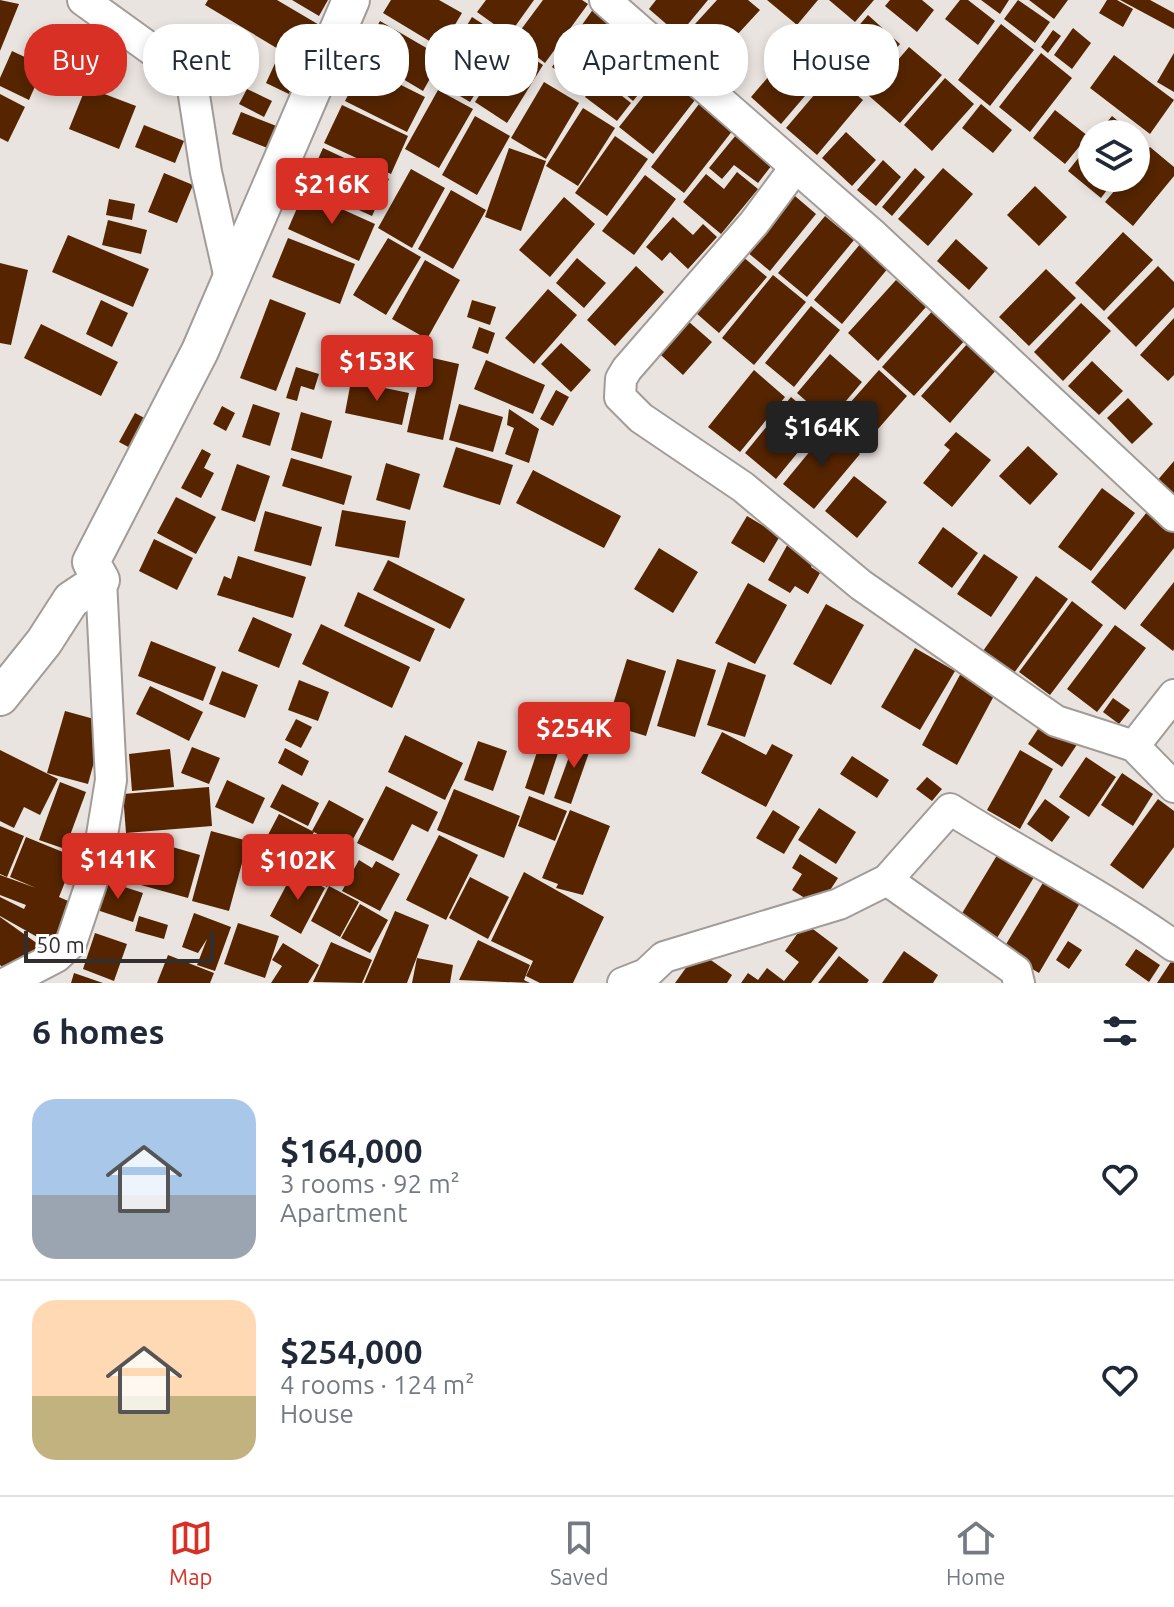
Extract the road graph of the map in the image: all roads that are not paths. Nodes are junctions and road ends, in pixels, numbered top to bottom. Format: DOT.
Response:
graph roads {
  1 [pos="83,0"];
  2 [pos="351,0"];
  3 [pos="605,0"];
  4 [pos="795,168"];
  5 [pos="231,283"];
  6 [pos="1174,516"];
  7 [pos="101,580"];
  8 [pos="1174,695"];
  9 [pos="0,697"];
  10 [pos="1134,746"];
  11 [pos="1174,787"];
  12 [pos="887,880"];
  13 [pos="1174,946"];
  14 [pos="6,983"];
  15 [pos="623,983"];
  16 [pos="1019,983"];
  1 -- 5 [label="street"];
  2 -- 5 [label="street"];
  3 -- 4 [label="street"];
  4 -- 6 [label="street"];
  4 -- 10 [label="street"];
  5 -- 7 [label="street"];
  7 -- 9 [label="street"];
  7 -- 14 [label="street"];
  8 -- 10 [label="street"];
  10 -- 11 [label="street"];
  12 -- 13 [label="street"];
  12 -- 15 [label="street"];
  12 -- 16 [label="street"];
}
